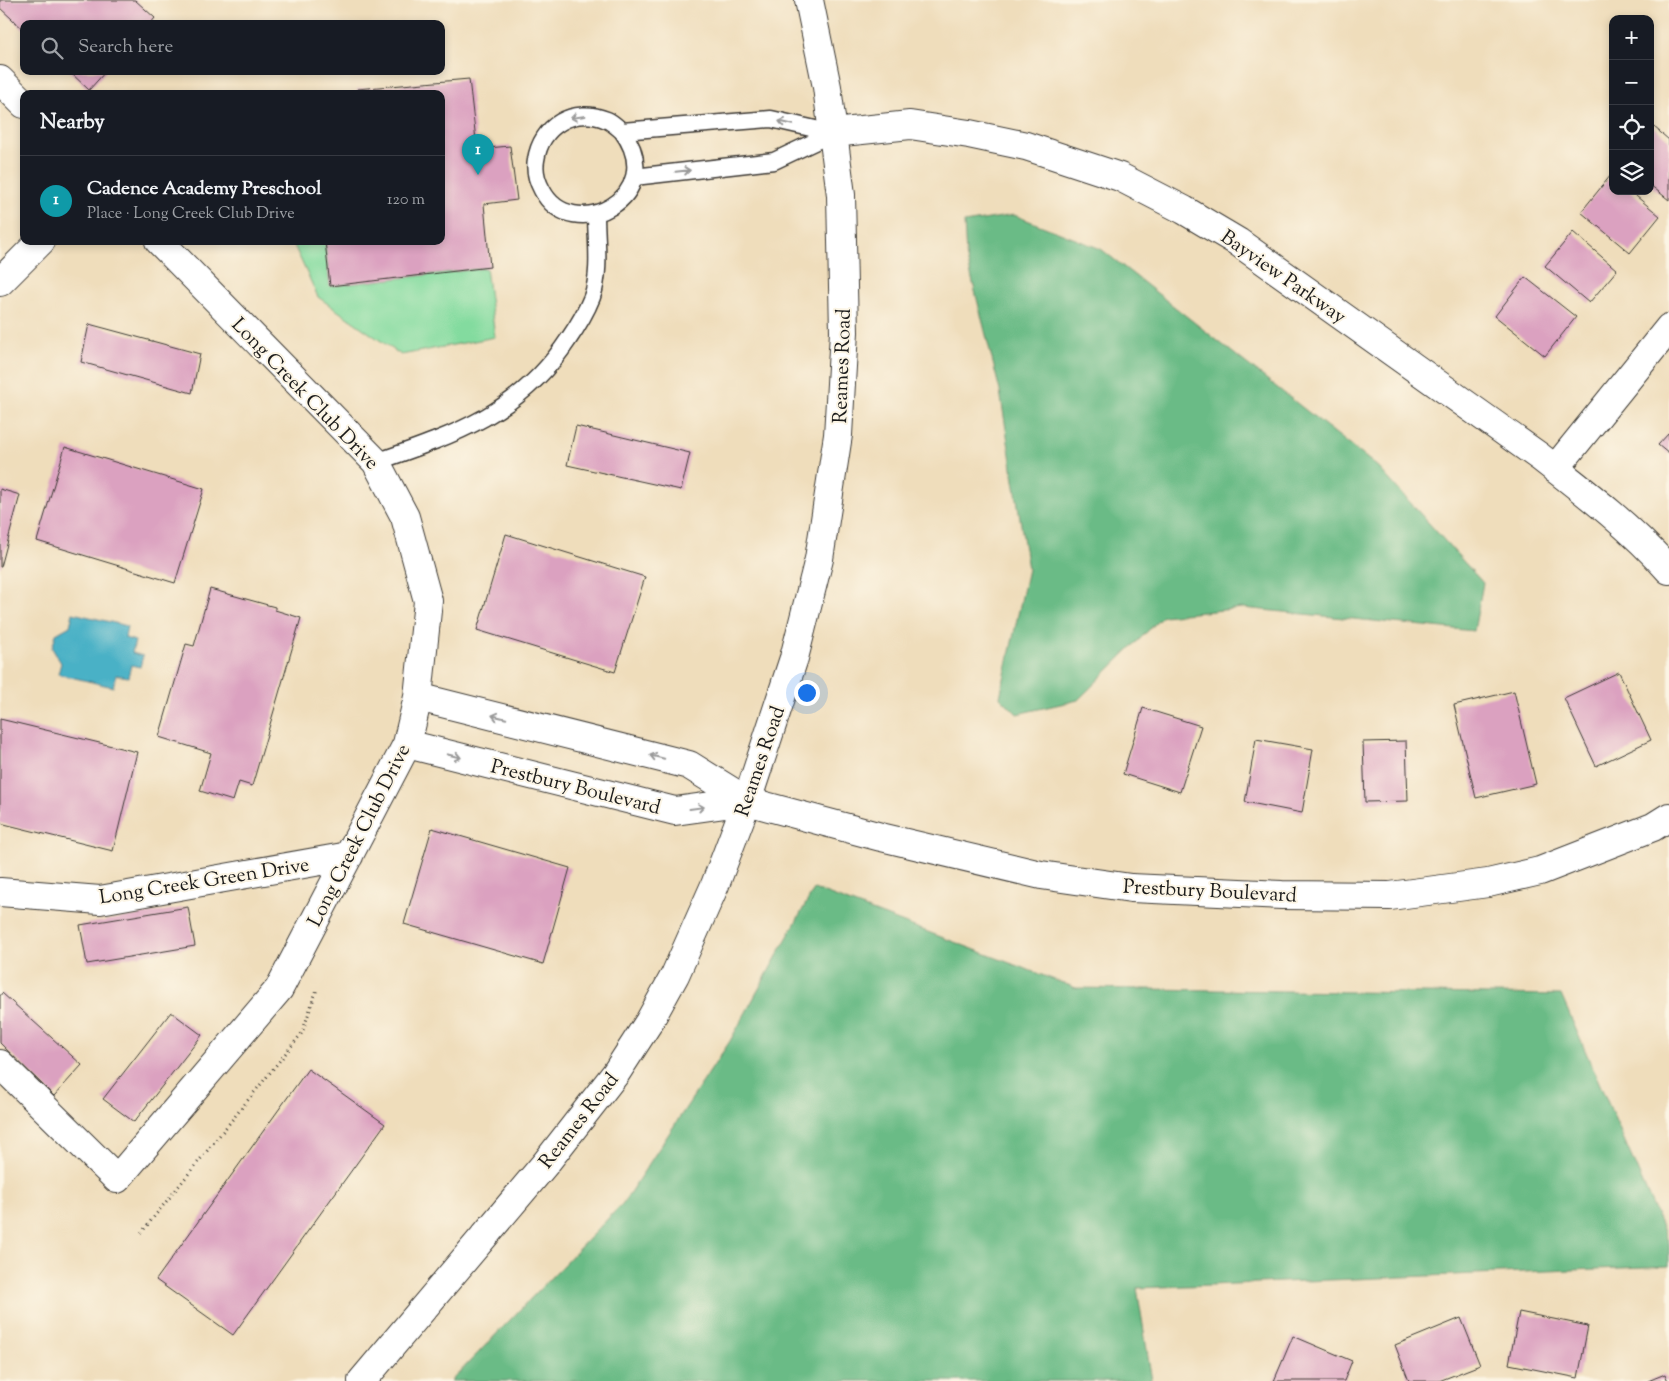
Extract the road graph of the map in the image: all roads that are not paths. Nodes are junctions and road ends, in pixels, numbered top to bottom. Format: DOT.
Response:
graph roads {
  1 [pos="809,0"];
  2 [pos="0,80"];
  3 [pos="20,100"];
  4 [pos="622,131"];
  5 [pos="833,133"];
  6 [pos="634,176"];
  7 [pos="596,214"];
  8 [pos="37,245"];
  9 [pos="163,245"];
  10 [pos="0,282"];
  11 [pos="1669,328"];
  12 [pos="376,462"];
  13 [pos="1555,469"];
  14 [pos="1669,570"];
  15 [pos="418,697"];
  16 [pos="407,744"];
  17 [pos="747,801"];
  18 [pos="1669,816"];
  19 [pos="349,856"];
  20 [pos="0,892"];
  21 [pos="0,1064"];
  22 [pos="362,1381"];
  1 -- 5 [label="street, Reames Road"];
  2 -- 3 [label="street"];
  5 -- 4 [label="lane, one-way"];
  4 -- 6 [label="lane"];
  4 -- 7 [label="lane, one-way"];
  6 -- 5 [label="lane, one-way"];
  5 -- 13 [label="street, Bayview Parkway"];
  5 -- 17 [label="street, Reames Road"];
  6 -- 7 [label="lane"];
  7 -- 12 [label="lane"];
  8 -- 10 [label="street"];
  9 -- 12 [label="street, Long Creek Club Drive"];
  11 -- 13 [label="street"];
  12 -- 15 [label="street, Long Creek Club Drive"];
  13 -- 14 [label="street, Bayview Parkway"];
  15 -- 16 [label="street, Long Creek Club Drive"];
  17 -- 15 [label="street, Prestbury Boulevard, one-way"];
  16 -- 17 [label="street, Prestbury Boulevard, one-way"];
  16 -- 19 [label="street, Long Creek Club Drive"];
  17 -- 18 [label="street, Prestbury Boulevard"];
  17 -- 22 [label="street, Reames Road"];
  19 -- 20 [label="street, Long Creek Green Drive"];
  19 -- 21 [label="street, Long Creek Club Drive"];
}
